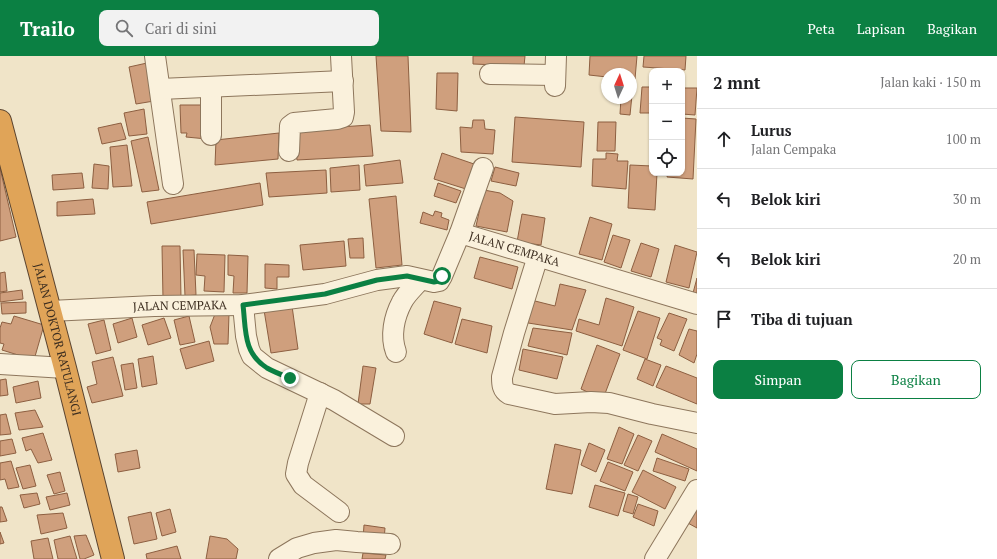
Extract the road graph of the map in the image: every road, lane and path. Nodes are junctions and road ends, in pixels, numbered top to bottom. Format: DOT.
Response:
graph roads {
  1 [pos="155,56"];
  2 [pos="341,56"];
  3 [pos="555,72"];
  4 [pos="490,74"];
  5 [pos="343,81"];
  6 [pos="211,87"];
  7 [pos="160,90"];
  8 [pos="0,120"];
  9 [pos="211,135"];
  10 [pos="4,151"];
  11 [pos="289,151"];
  12 [pos="483,168"];
  13 [pos="173,184"];
  14 [pos="460,232"];
  15 [pos="538,256"];
  16 [pos="420,280"];
  17 [pos="697,304"];
  18 [pos="243,305"];
  19 [pos="50,311"];
  20 [pos="396,352"];
  21 [pos="0,364"];
  22 [pos="65,368"];
  23 [pos="320,393"];
  24 [pos="697,423"];
  25 [pos="394,436"];
  26 [pos="697,490"];
  27 [pos="339,512"];
  28 [pos="390,544"];
  29 [pos="112,559"];
  30 [pos="279,559"];
  31 [pos="655,559"];
  1 -- 7 [label="street"];
  2 -- 5 [label="street"];
  3 -- 4 [label="street"];
  5 -- 6 [label="street"];
  5 -- 11 [label="street"];
  6 -- 7 [label="street"];
  6 -- 9 [label="street"];
  7 -- 13 [label="street"];
  8 -- 10 [label="highway, JALAN DOKTOR RATULANGI"];
  10 -- 19 [label="highway, JALAN DOKTOR RATULANGI"];
  12 -- 14 [label="street"];
  14 -- 15 [label="street, JALAN CEMPAKA"];
  14 -- 16 [label="street, JALAN CEMPAKA"];
  15 -- 17 [label="street, JALAN CEMPAKA"];
  15 -- 24 [label="street"];
  16 -- 18 [label="street, JALAN CEMPAKA"];
  16 -- 20 [label="street"];
  18 -- 19 [label="street, JALAN CEMPAKA"];
  18 -- 23 [label="street"];
  19 -- 22 [label="highway, JALAN DOKTOR RATULANGI"];
  21 -- 22 [label="street"];
  22 -- 29 [label="highway, JALAN DOKTOR RATULANGI"];
  23 -- 25 [label="street"];
  23 -- 27 [label="street"];
  26 -- 31 [label="street"];
  28 -- 30 [label="street"];
}
